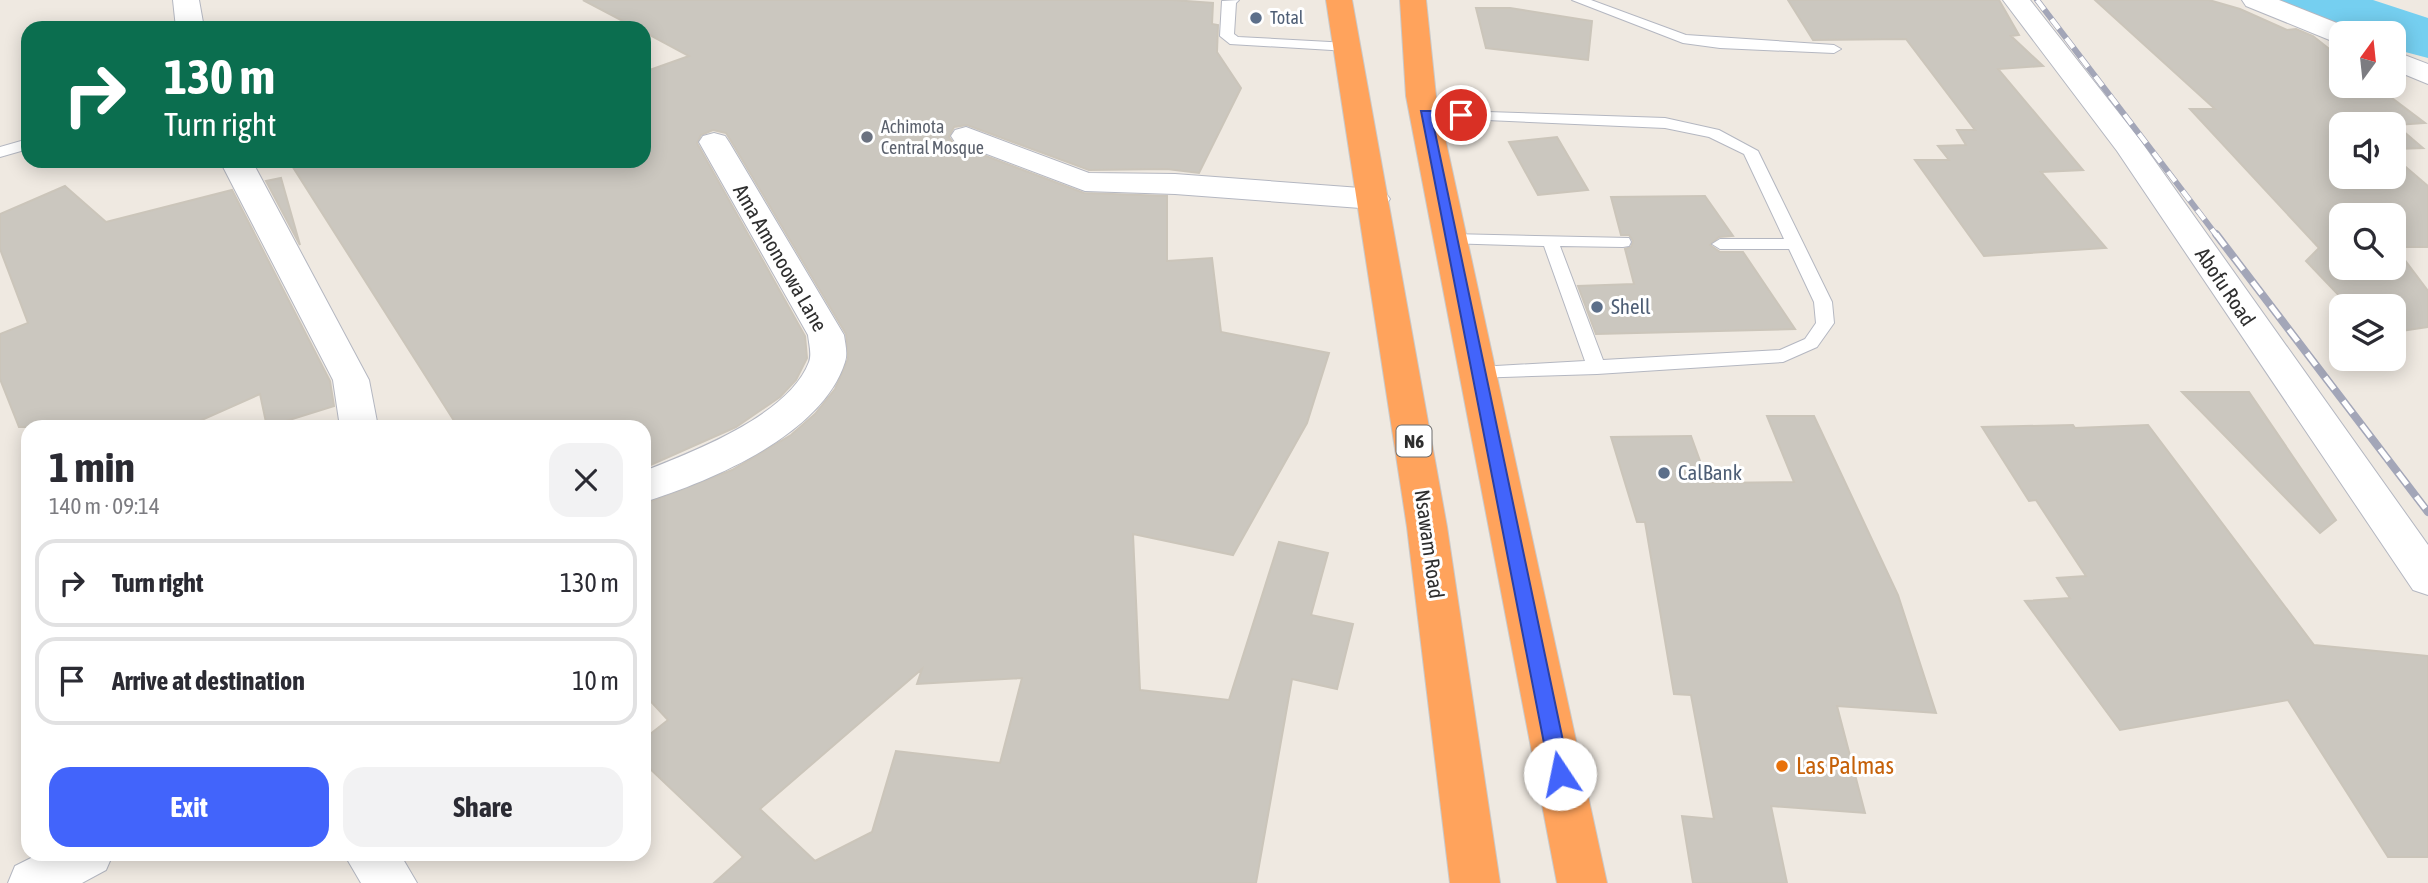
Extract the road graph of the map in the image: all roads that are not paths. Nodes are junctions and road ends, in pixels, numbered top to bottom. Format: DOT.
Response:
graph roads {
  1 [pos="186,0"];
  2 [pos="1232,0"];
  3 [pos="1339,0"];
  4 [pos="1413,0"];
  5 [pos="1574,0"];
  6 [pos="1579,0"];
  7 [pos="2016,0"];
  8 [pos="2255,0"];
  9 [pos="189,21"];
  10 [pos="2329,31"];
  11 [pos="1348,47"];
  12 [pos="1834,49"];
  13 [pos="2406,65"];
  14 [pos="2428,75"];
  15 [pos="1425,114"];
  16 [pos="966,136"];
  17 [pos="714,142"];
  18 [pos="21,146"];
  19 [pos="0,152"];
  20 [pos="240,168"];
  21 [pos="1374,199"];
  22 [pos="1451,239"];
  23 [pos="1550,241"];
  24 [pos="1623,242"];
  25 [pos="1720,243"];
  26 [pos="1795,244"];
  27 [pos="1597,368"];
  28 [pos="1479,373"];
  29 [pos="358,420"];
  30 [pos="651,484"];
  31 [pos="2428,578"];
  32 [pos="75,861"];
  33 [pos="375,861"];
  34 [pos="33,883"];
  35 [pos="392,883"];
  36 [pos="1475,883"];
  37 [pos="1582,883"];
  1 -- 9 [label="street"];
  2 -- 11 [label="lane"];
  3 -- 11 [label="highway, Nsawam Road / N6"];
  4 -- 15 [label="highway"];
  5 -- 6 [label="lane"];
  6 -- 12 [label="lane"];
  7 -- 31 [label="street, Abofu Road"];
  8 -- 10 [label="street"];
  11 -- 21 [label="highway, Nsawam Road / N6"];
  13 -- 14 [label="street"];
  15 -- 22 [label="highway"];
  15 -- 26 [label="lane"];
  16 -- 21 [label="street"];
  17 -- 30 [label="street, Ama Amonoowa Lane"];
  18 -- 19 [label="lane"];
  20 -- 29 [label="street"];
  21 -- 36 [label="highway, Nsawam Road / N6"];
  22 -- 23 [label="lane"];
  22 -- 28 [label="highway"];
  23 -- 24 [label="lane"];
  23 -- 27 [label="lane"];
  25 -- 26 [label="lane"];
  26 -- 27 [label="lane"];
  27 -- 28 [label="lane"];
  28 -- 37 [label="highway"];
  32 -- 34 [label="street"];
  33 -- 35 [label="street"];
}
